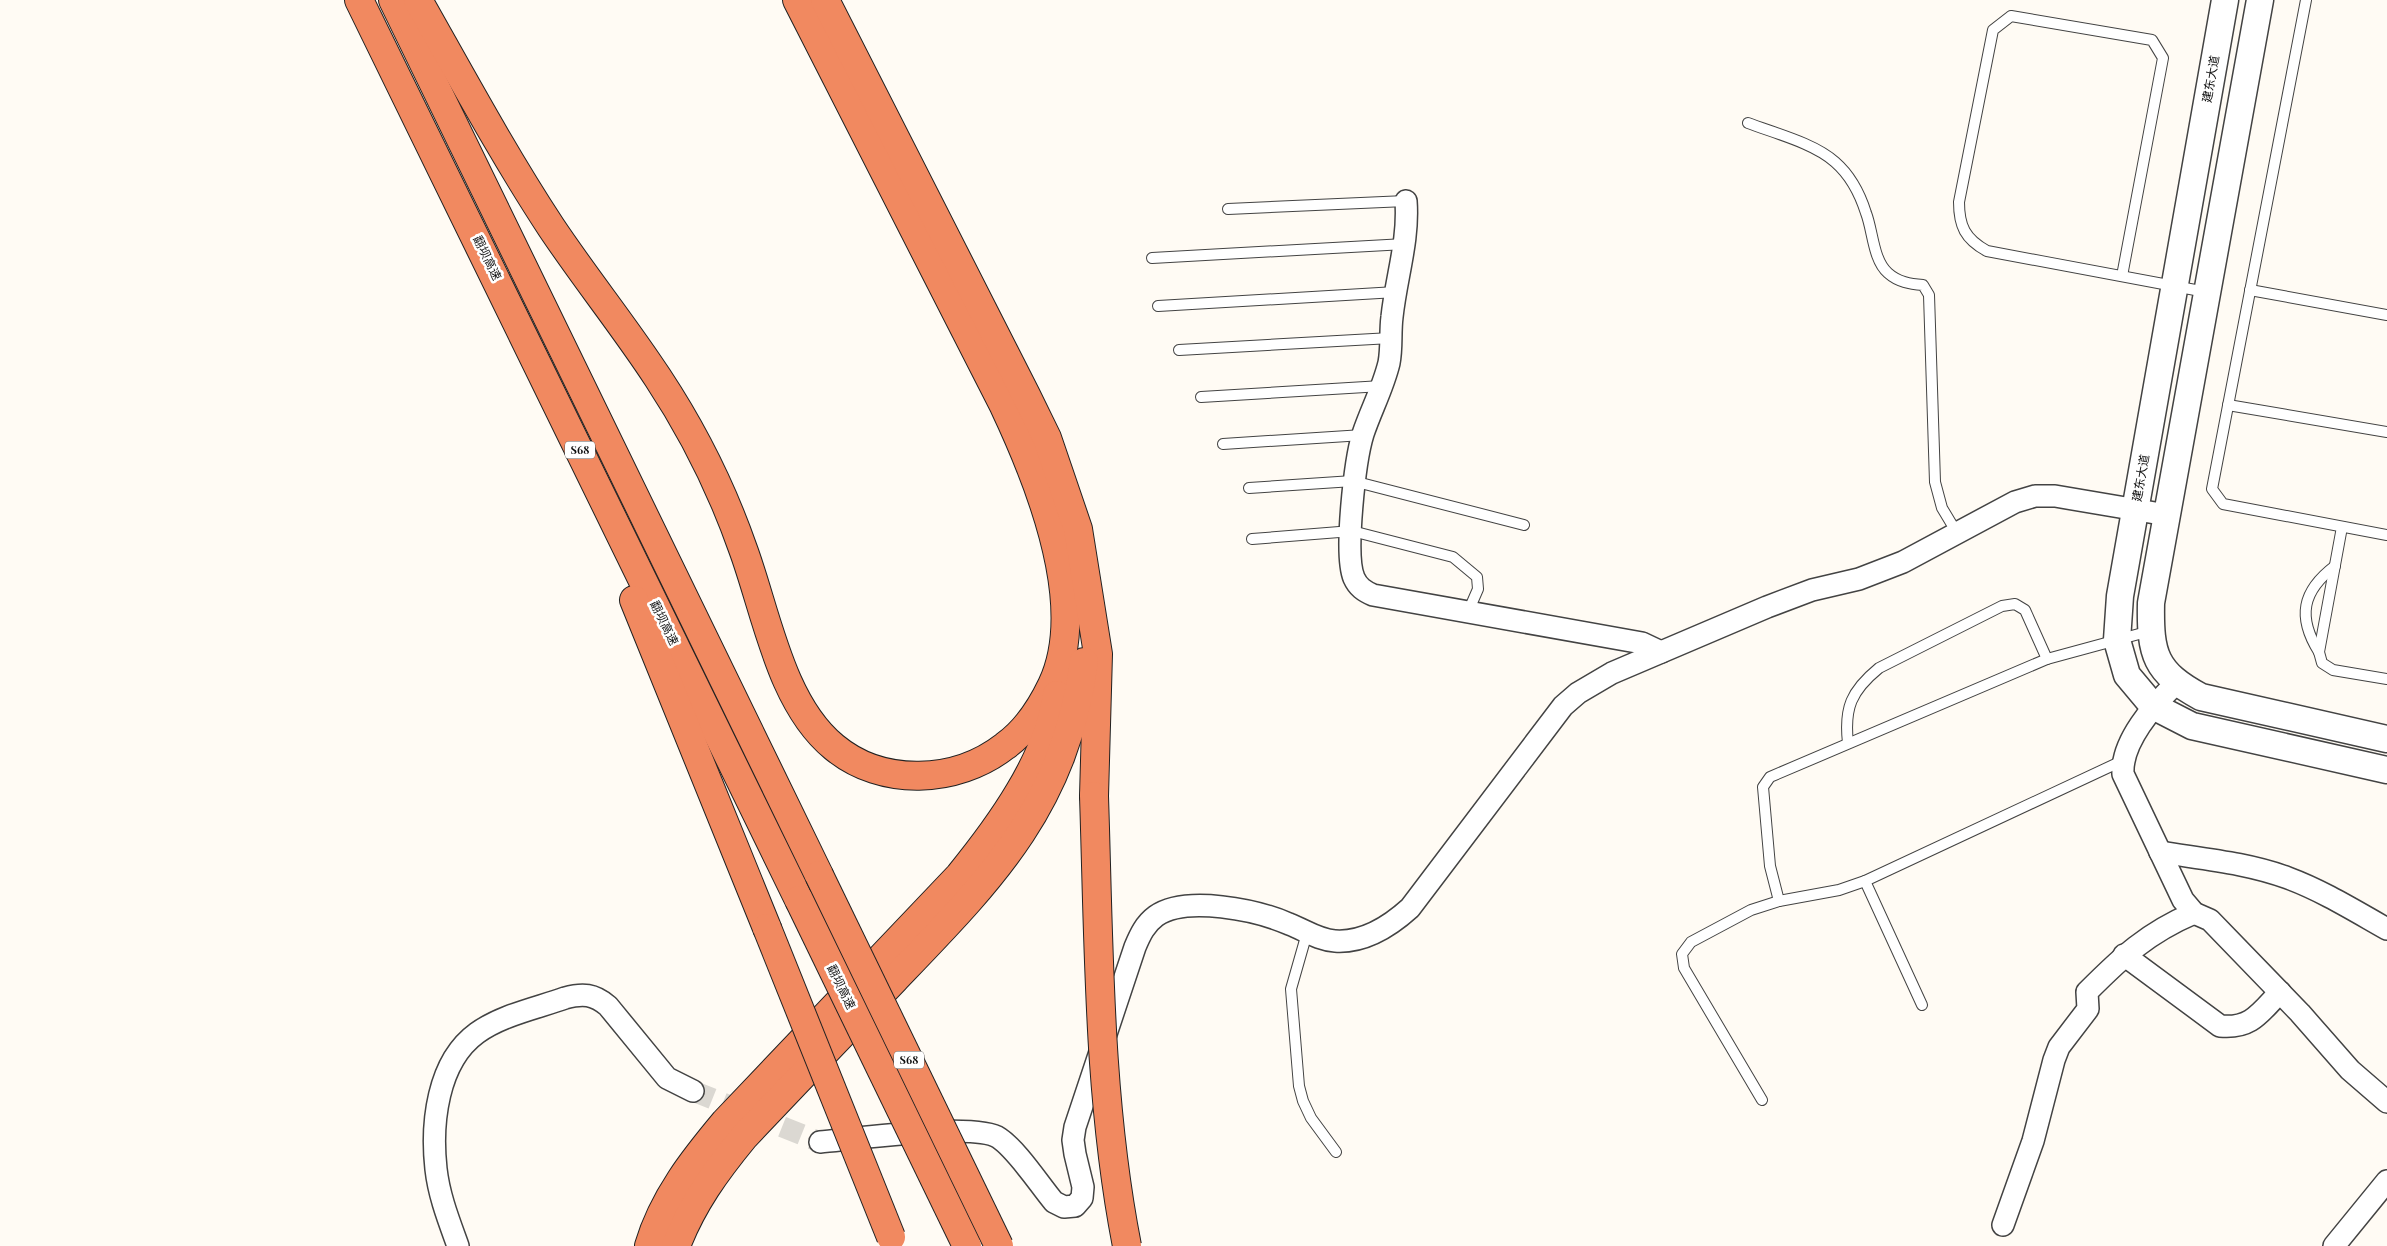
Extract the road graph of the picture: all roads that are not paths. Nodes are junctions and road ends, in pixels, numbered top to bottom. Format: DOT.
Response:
graph roads {
  1 [pos="359,0"];
  2 [pos="393,0"];
  3 [pos="418,0"];
  4 [pos="797,0"];
  5 [pos="825,0"];
  6 [pos="2225,0"];
  7 [pos="2260,0"];
  8 [pos="2306,0"];
  9 [pos="1748,123"];
  10 [pos="1406,201"];
  11 [pos="1228,209"];
  12 [pos="1405,244"];
  13 [pos="1152,258"];
  14 [pos="2122,276"];
  15 [pos="2174,286"];
  16 [pos="2250,290"];
  17 [pos="1396,292"];
  18 [pos="2208,292"];
  19 [pos="1158,306"];
  20 [pos="2387,316"];
  21 [pos="1390,338"];
  22 [pos="1179,350"];
  23 [pos="546,380"];
  24 [pos="1382,386"];
  25 [pos="1201,397"];
  26 [pos="2228,404"];
  27 [pos="2387,432"];
  28 [pos="1363,435"];
  29 [pos="1224,444"];
  30 [pos="1353,481"];
  31 [pos="1249,488"];
  32 [pos="2135,510"];
  33 [pos="2167,515"];
  34 [pos="1524,525"];
  35 [pos="2342,526"];
  36 [pos="1352,530"];
  37 [pos="1957,533"];
  38 [pos="2387,535"];
  39 [pos="1252,539"];
  40 [pos="2335,566"];
  41 [pos="1086,575"];
  42 [pos="1468,612"];
  43 [pos="2150,631"];
  44 [pos="2117,640"];
  45 [pos="1661,652"];
  46 [pos="2319,652"];
  47 [pos="1063,654"];
  48 [pos="2047,659"];
  49 [pos="2387,679"];
  50 [pos="2176,683"];
  51 [pos="2153,706"];
  52 [pos="2387,739"];
  53 [pos="1848,743"];
  54 [pos="2122,761"];
  55 [pos="2387,770"];
  56 [pos="2160,852"];
  57 [pos="1865,881"];
  58 [pos="1779,901"];
  59 [pos="2194,913"];
  60 [pos="2387,929"];
  61 [pos="1307,933"];
  62 [pos="2124,955"];
  63 [pos="2280,992"];
  64 [pos="1922,1004"];
  65 [pos="693,1092"];
  66 [pos="1762,1100"];
  67 [pos="2387,1102"];
  68 [pos="820,1142"];
  69 [pos="1336,1152"];
  70 [pos="969,1159"];
  71 [pos="2387,1181"];
  72 [pos="2003,1225"];
  73 [pos="893,1242"];
  74 [pos="1004,1243"];
  75 [pos="458,1246"];
  76 [pos="650,1246"];
  77 [pos="676,1246"];
  78 [pos="968,1246"];
  79 [pos="1127,1246"];
  80 [pos="2334,1246"];
  1 -- 23 [label="highway, 翻坝高速 / S68"];
  2 -- 74 [label="highway, S68, bridge"];
  3 -- 47 [label="highway"];
  4 -- 47 [label="highway"];
  5 -- 41 [label="highway"];
  6 -- 15 [label="street, 建东大道"];
  7 -- 18 [label="street"];
  8 -- 16 [label="lane"];
  9 -- 37 [label="lane"];
  10 -- 11 [label="lane"];
  10 -- 12 [label="street"];
  12 -- 13 [label="lane"];
  12 -- 17 [label="street"];
  14 -- 14 [label="lane"];
  14 -- 15 [label="lane"];
  15 -- 18 [label="lane"];
  15 -- 32 [label="street, 建东大道"];
  16 -- 20 [label="lane"];
  16 -- 26 [label="lane"];
  17 -- 19 [label="lane"];
  17 -- 21 [label="street"];
  18 -- 33 [label="street"];
  21 -- 22 [label="lane"];
  21 -- 24 [label="street"];
  23 -- 73 [label="highway, bridge"];
  23 -- 78 [label="highway, 翻坝高速 / S68, bridge"];
  24 -- 25 [label="lane"];
  24 -- 28 [label="street"];
  26 -- 27 [label="lane"];
  26 -- 35 [label="lane"];
  28 -- 29 [label="lane"];
  28 -- 30 [label="street"];
  30 -- 31 [label="lane"];
  30 -- 34 [label="lane"];
  30 -- 36 [label="street"];
  32 -- 33 [label="street"];
  32 -- 37 [label="street"];
  32 -- 44 [label="street, 建东大道"];
  33 -- 43 [label="street"];
  35 -- 38 [label="lane"];
  35 -- 40 [label="lane"];
  36 -- 39 [label="lane"];
  36 -- 42 [label="street"];
  36 -- 42 [label="lane"];
  37 -- 45 [label="street"];
  40 -- 46 [label="lane"];
  40 -- 46 [label="lane"];
  41 -- 77 [label="highway"];
  41 -- 79 [label="highway, bridge"];
  42 -- 45 [label="street"];
  43 -- 44 [label="lane"];
  43 -- 50 [label="street"];
  44 -- 48 [label="lane"];
  44 -- 51 [label="street, 建东大道"];
  45 -- 61 [label="street"];
  46 -- 49 [label="lane"];
  47 -- 76 [label="highway"];
  48 -- 53 [label="lane"];
  48 -- 53 [label="lane"];
  50 -- 51 [label="street"];
  50 -- 52 [label="street"];
  51 -- 54 [label="street"];
  51 -- 55 [label="street, 建东大道"];
  53 -- 58 [label="lane"];
  54 -- 56 [label="street"];
  54 -- 57 [label="lane"];
  56 -- 59 [label="street"];
  56 -- 60 [label="street"];
  57 -- 58 [label="lane"];
  57 -- 64 [label="lane"];
  58 -- 66 [label="lane"];
  59 -- 62 [label="street"];
  59 -- 63 [label="street"];
  61 -- 68 [label="street"];
  61 -- 69 [label="lane"];
  62 -- 63 [label="street"];
  62 -- 72 [label="street"];
  63 -- 67 [label="street"];
  65 -- 75 [label="street"];
  70 -- 74 [label="lane"];
  71 -- 80 [label="street"];
}
